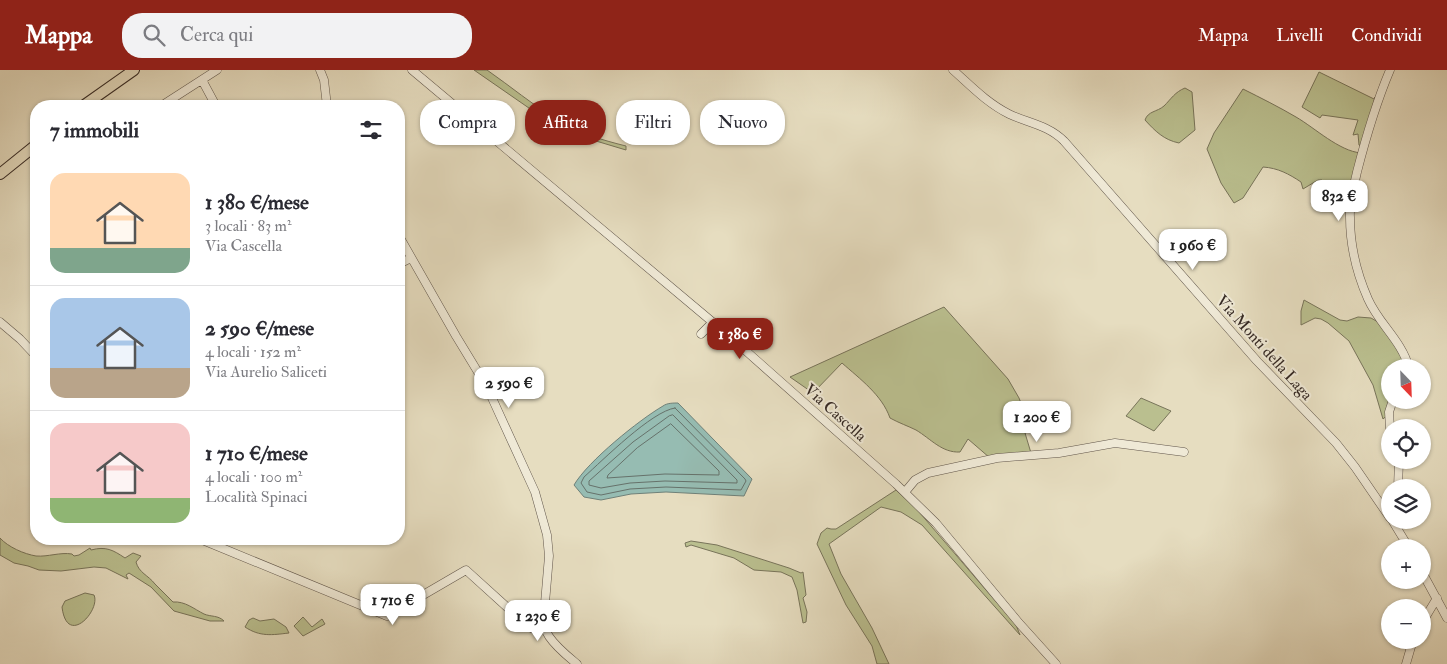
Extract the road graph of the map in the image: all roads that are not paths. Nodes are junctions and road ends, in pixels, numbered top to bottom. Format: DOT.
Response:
graph roads {
  1 [pos="134,70"];
  2 [pos="217,70"];
  3 [pos="320,70"];
  4 [pos="412,70"];
  5 [pos="953,70"];
  6 [pos="1390,70"];
  7 [pos="202,80"];
  8 [pos="92,100"];
  9 [pos="170,100"];
  10 [pos="213,100"];
  11 [pos="326,100"];
  12 [pos="30,149"];
  13 [pos="0,174"];
  14 [pos="405,247"];
  15 [pos="411,258"];
  16 [pos="405,261"];
  17 [pos="0,322"];
  18 [pos="713,322"];
  19 [pos="701,334"];
  20 [pos="30,350"];
  21 [pos="1405,359"];
  22 [pos="1184,452"];
  23 [pos="905,492"];
  24 [pos="1381,504"];
  25 [pos="215,545"];
  26 [pos="1431,588"];
  27 [pos="1437,598"];
  28 [pos="545,603"];
  29 [pos="1431,608"];
  30 [pos="1447,618"];
  31 [pos="1410,649"];
  32 [pos="577,664"];
  33 [pos="1056,664"];
  34 [pos="1406,664"];
  1 -- 8 [label="main road"];
  2 -- 7 [label="street"];
  3 -- 11 [label="street"];
  4 -- 18 [label="street, Via Cascella"];
  5 -- 24 [label="street, Via Monti della Laga"];
  6 -- 21 [label="street"];
  7 -- 9 [label="street"];
  7 -- 10 [label="street"];
  12 -- 13 [label="main road"];
  14 -- 15 [label="street"];
  15 -- 16 [label="street"];
  15 -- 28 [label="street"];
  17 -- 20 [label="street"];
  18 -- 19 [label="street"];
  18 -- 23 [label="street, Via Cascella"];
  22 -- 23 [label="street"];
  23 -- 33 [label="street, Via Cascella"];
  25 -- 28 [label="street"];
  26 -- 27 [label="street"];
  27 -- 29 [label="street"];
  27 -- 30 [label="street"];
  28 -- 32 [label="street"];
  31 -- 34 [label="street"];
}
